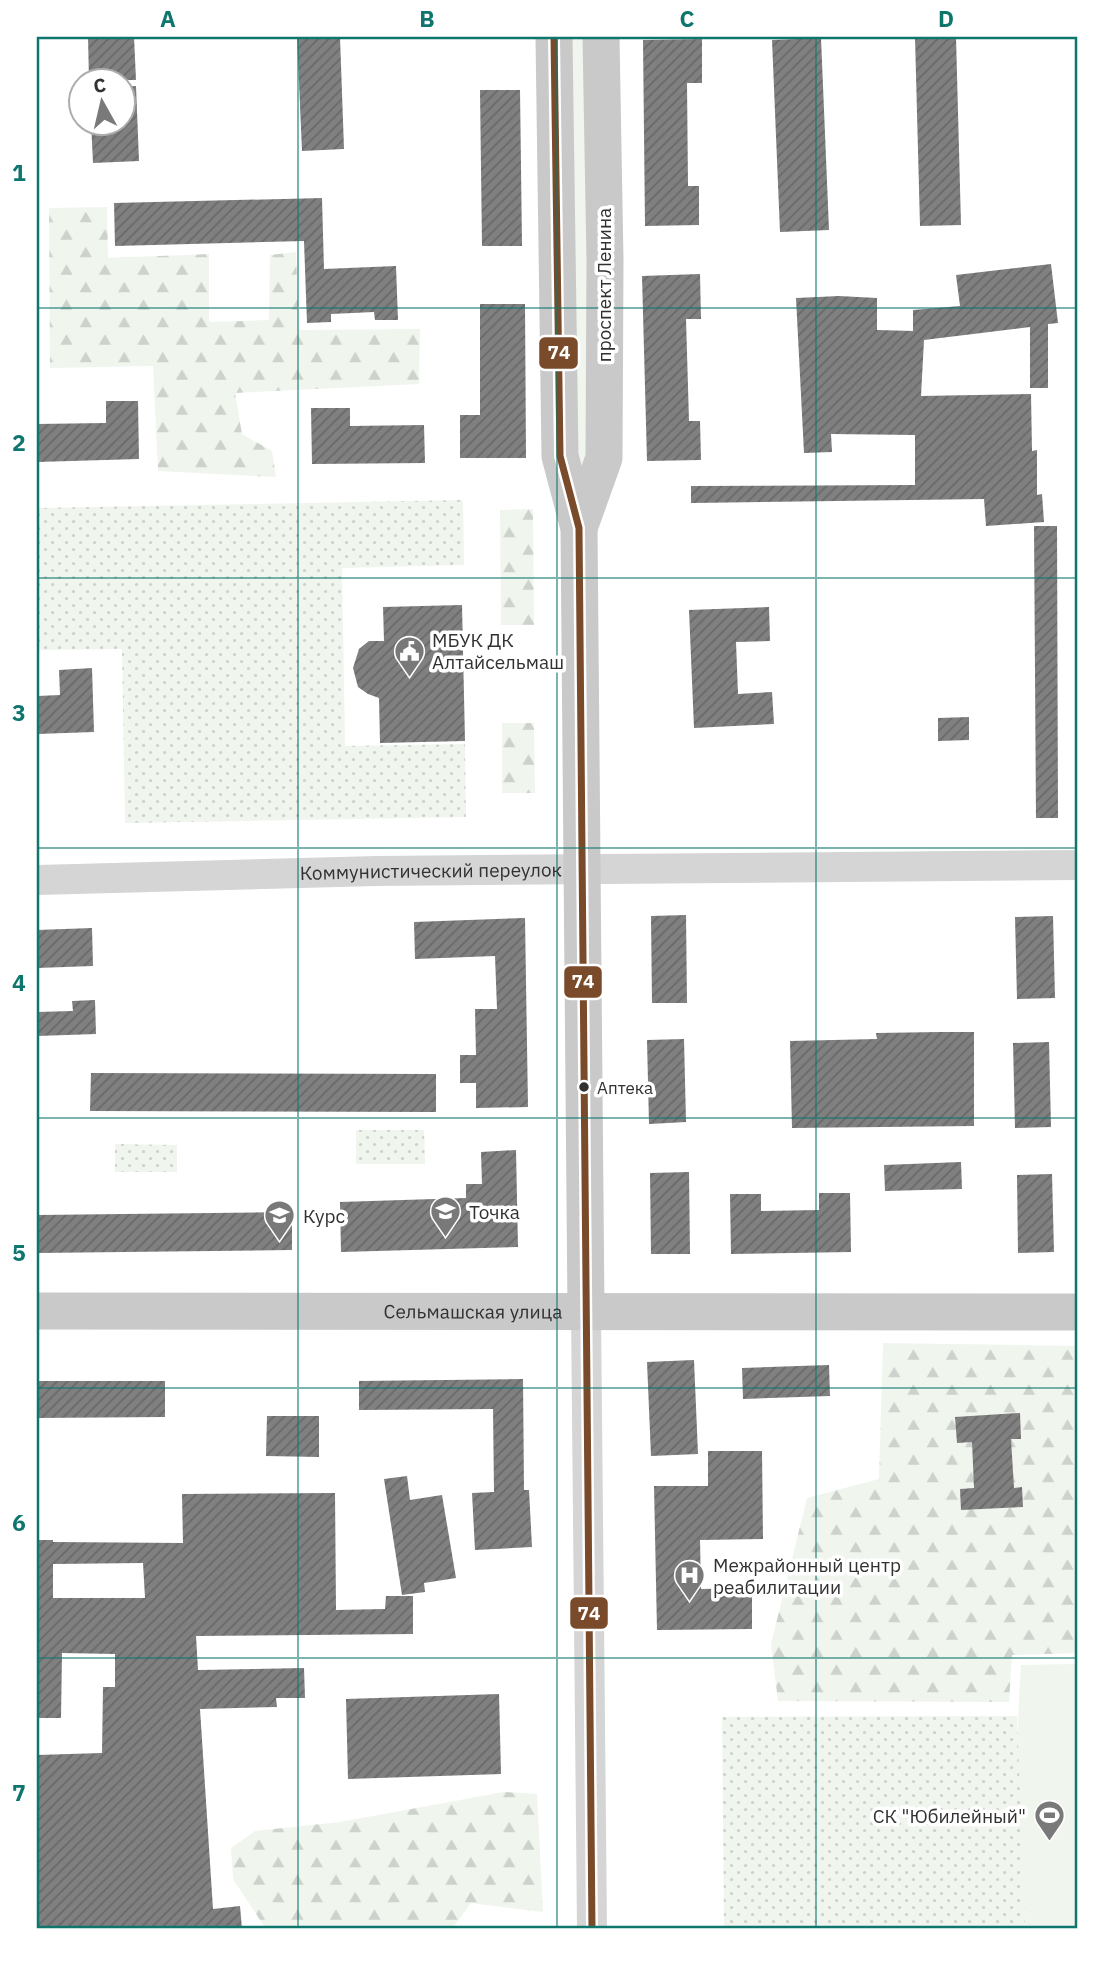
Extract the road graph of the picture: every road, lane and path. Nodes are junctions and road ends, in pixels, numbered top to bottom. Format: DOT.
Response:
graph roads {
  1 [pos="554,37"];
  2 [pos="601,37"];
  3 [pos="562,466"];
  4 [pos="600,468"];
  5 [pos="579,528"];
  6 [pos="1077,865"];
  7 [pos="581,870"];
  8 [pos="37,880"];
  9 [pos="37,1311"];
  10 [pos="586,1311"];
  11 [pos="1077,1312"];
  12 [pos="592,1929"];
  1 -- 3 [label="main road, проспект Ленина"];
  2 -- 4 [label="main road, проспект Ленина"];
  3 -- 4 [label="main road"];
  3 -- 5 [label="main road, проспект Ленина"];
  4 -- 5 [label="main road, проспект Ленина"];
  5 -- 7 [label="main road, проспект Ленина"];
  6 -- 7 [label="street, Коммунистический переулок"];
  7 -- 8 [label="street, Коммунистический переулок"];
  7 -- 10 [label="main road, проспект Ленина"];
  9 -- 10 [label="main road, Сельмашская улица"];
  10 -- 11 [label="main road, Сельмашская улица"];
  10 -- 12 [label="street, проспект Ленина"];
}
